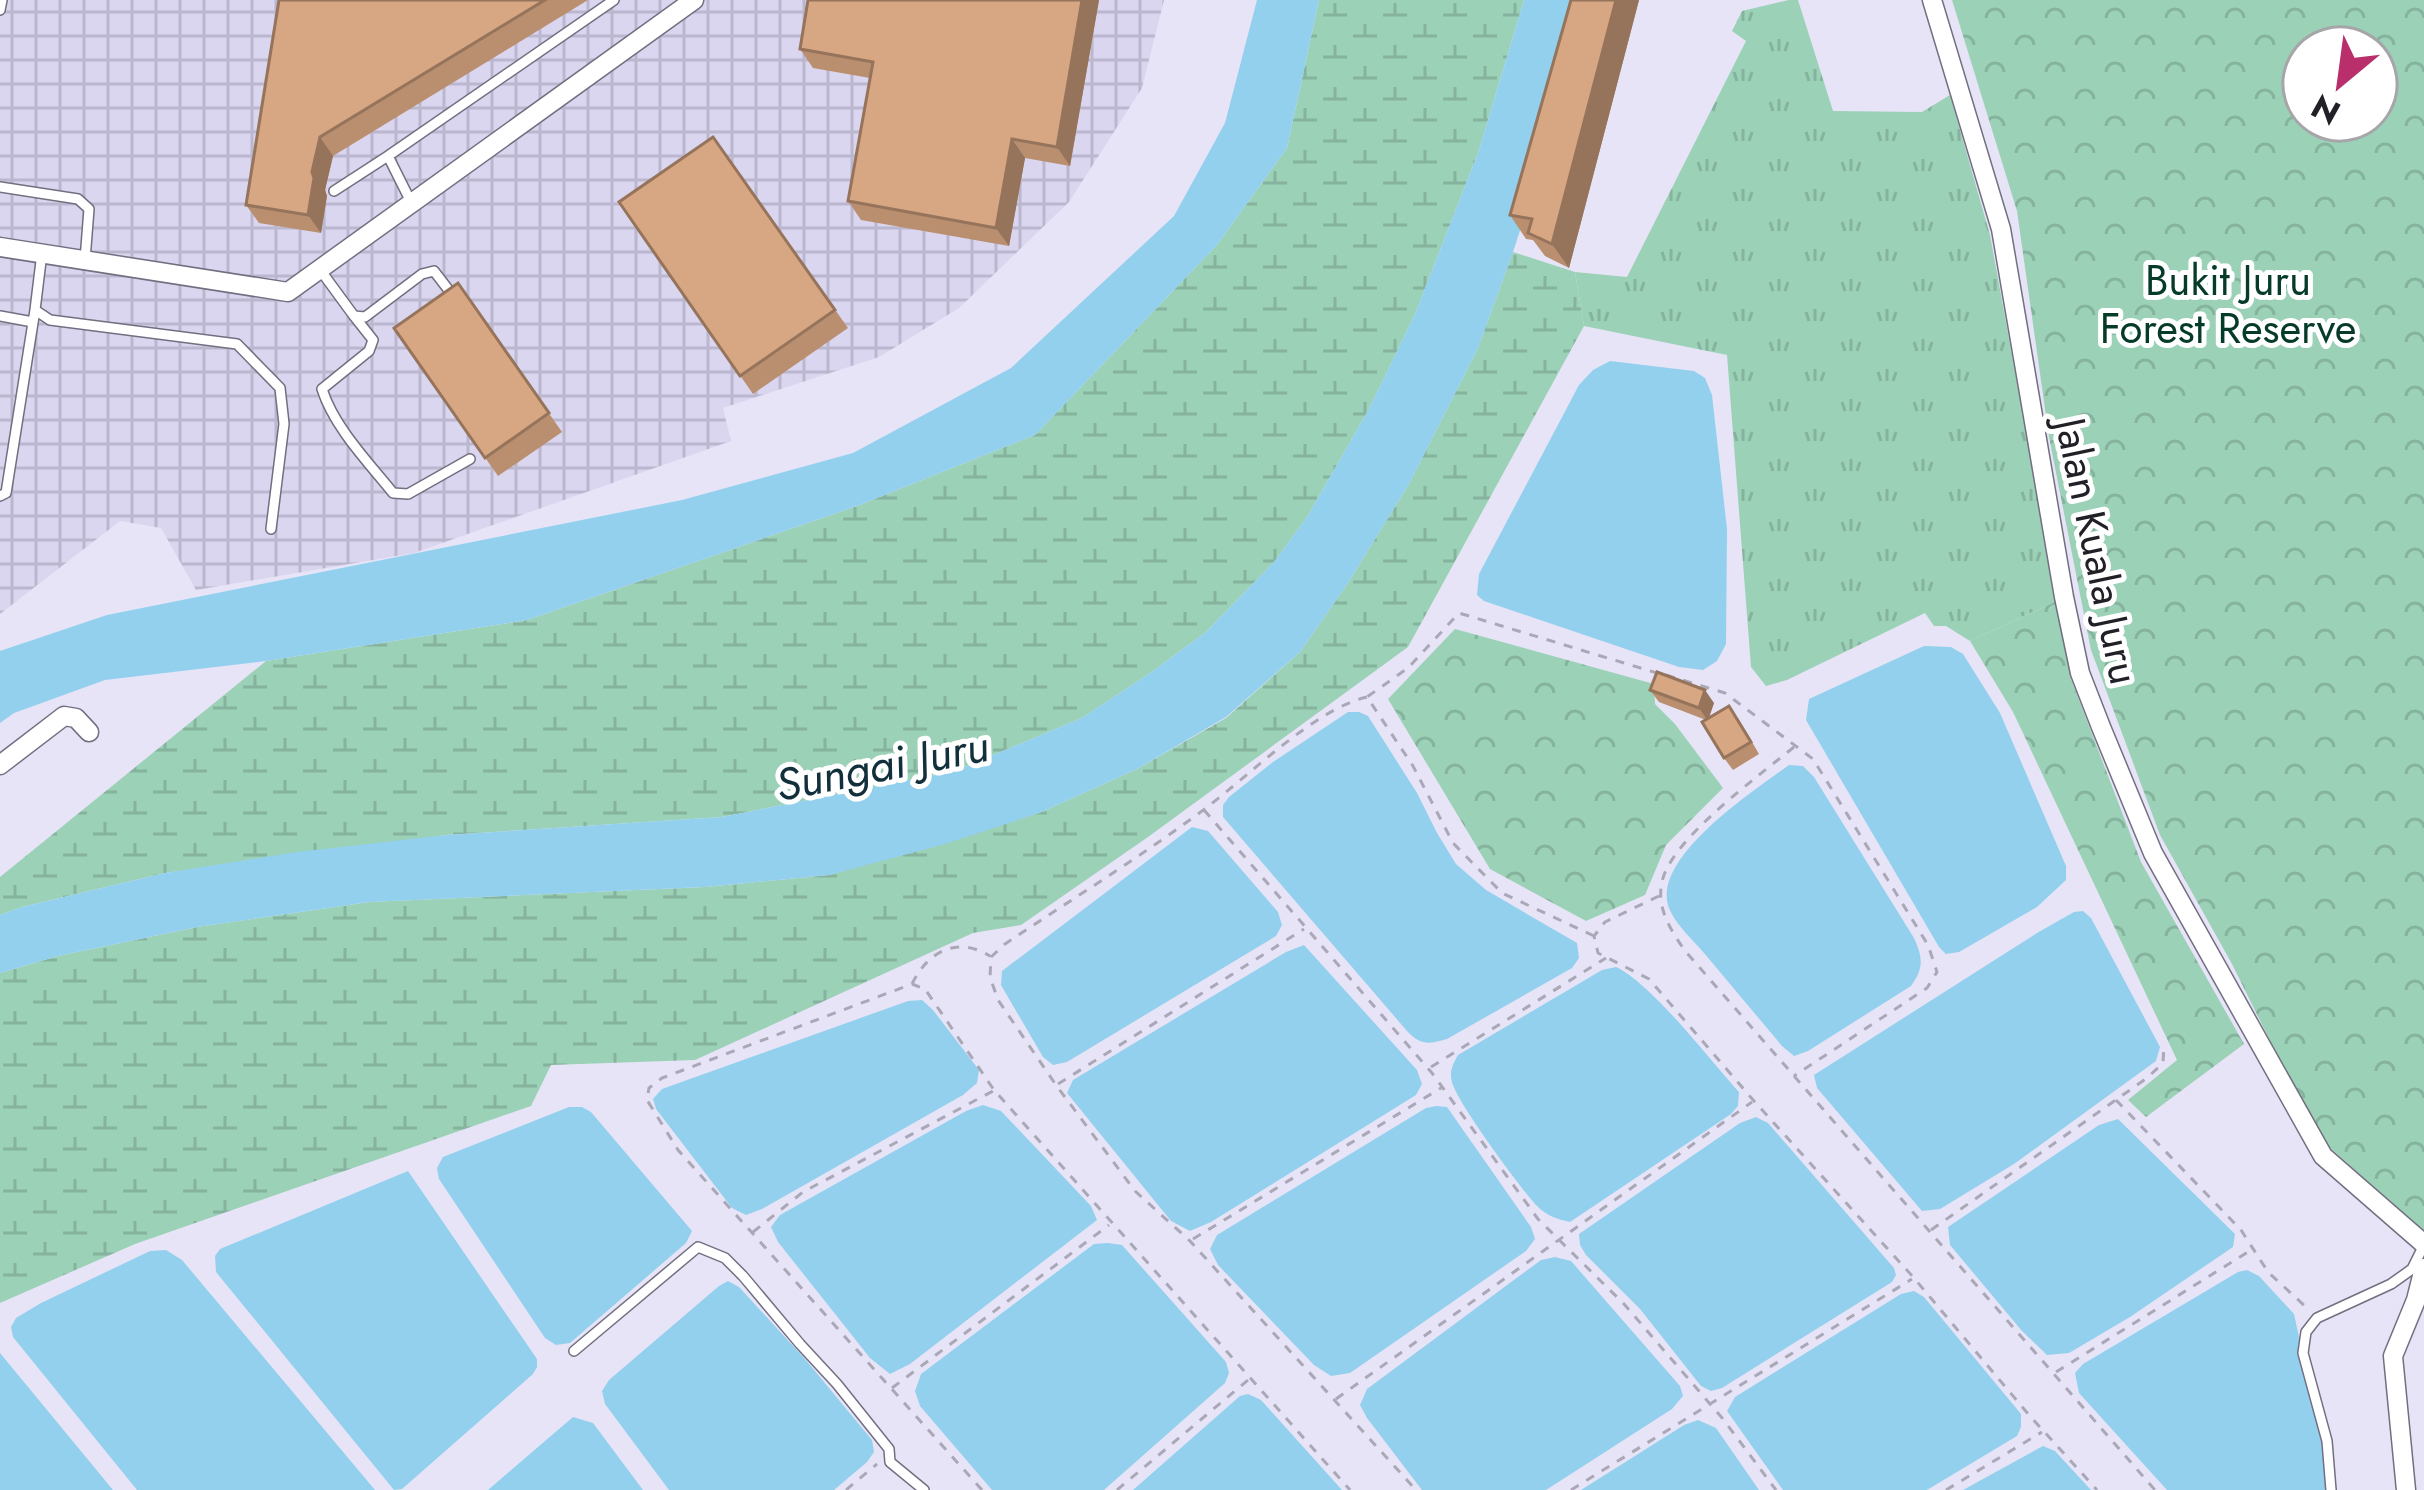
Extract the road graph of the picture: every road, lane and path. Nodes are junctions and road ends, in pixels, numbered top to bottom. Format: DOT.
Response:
graph roads {
  1 [pos="2,0"];
  2 [pos="614,0"];
  3 [pos="694,0"];
  4 [pos="1932,0"];
  5 [pos="0,10"];
  6 [pos="388,155"];
  7 [pos="0,188"];
  8 [pos="334,191"];
  9 [pos="412,204"];
  10 [pos="0,247"];
  11 [pos="42,253"];
  12 [pos="85,260"];
  13 [pos="320,271"];
  14 [pos="454,297"];
  15 [pos="0,316"];
  16 [pos="34,316"];
  17 [pos="354,316"];
  18 [pos="470,460"];
  19 [pos="0,496"];
  20 [pos="271,529"];
  21 [pos="1367,697"];
  22 [pos="89,732"];
  23 [pos="1797,746"];
  24 [pos="0,765"];
  25 [pos="1204,810"];
  26 [pos="1662,895"];
  27 [pos="1305,928"];
  28 [pos="1594,936"];
  29 [pos="992,957"];
  30 [pos="1608,957"];
  31 [pos="912,984"];
  32 [pos="2164,1044"];
  33 [pos="1428,1068"];
  34 [pos="1794,1076"];
  35 [pos="1056,1085"];
  36 [pos="1443,1087"];
  37 [pos="994,1090"];
  38 [pos="2116,1100"];
  39 [pos="1754,1101"];
  40 [pos="1111,1224"];
  41 [pos="1930,1231"];
  42 [pos="752,1232"];
  43 [pos="1558,1239"];
  44 [pos="1190,1241"];
  45 [pos="2424,1244"];
  46 [pos="2253,1249"];
  47 [pos="2424,1268"];
  48 [pos="1914,1278"];
  49 [pos="2317,1318"];
  50 [pos="574,1351"];
  51 [pos="2053,1374"];
  52 [pos="1250,1379"];
  53 [pos="892,1388"];
  54 [pos="1336,1399"];
  55 [pos="1708,1404"];
  56 [pos="2043,1431"];
  57 [pos="889,1454"];
  58 [pos="846,1490"];
  59 [pos="924,1490"];
  60 [pos="982,1490"];
  61 [pos="1117,1490"];
  62 [pos="1350,1490"];
  63 [pos="1416,1490"];
  64 [pos="1571,1490"];
  65 [pos="1776,1490"];
  66 [pos="1946,1490"];
  67 [pos="2097,1490"];
  68 [pos="2155,1490"];
  69 [pos="2331,1490"];
  70 [pos="2406,1490"];
  1 -- 5 [label="lane"];
  2 -- 6 [label="lane"];
  3 -- 9 [label="street"];
  4 -- 45 [label="street, Jalan Kuala Juru"];
  6 -- 8 [label="lane"];
  6 -- 9 [label="lane"];
  7 -- 12 [label="lane"];
  9 -- 13 [label="street"];
  10 -- 11 [label="street"];
  11 -- 12 [label="street"];
  11 -- 16 [label="lane"];
  12 -- 13 [label="street"];
  13 -- 17 [label="lane"];
  14 -- 17 [label="lane"];
  15 -- 16 [label="lane"];
  16 -- 19 [label="lane"];
  16 -- 20 [label="lane"];
  17 -- 18 [label="lane"];
  21 -- 23 [label="path"];
  21 -- 25 [label="path"];
  21 -- 28 [label="path"];
  22 -- 24 [label="street"];
  23 -- 26 [label="path"];
  23 -- 34 [label="path"];
  25 -- 27 [label="path"];
  25 -- 29 [label="path"];
  26 -- 28 [label="path"];
  26 -- 34 [label="path"];
  27 -- 33 [label="path"];
  27 -- 35 [label="path"];
  28 -- 30 [label="path"];
  29 -- 31 [label="path"];
  29 -- 35 [label="path"];
  30 -- 33 [label="path"];
  30 -- 39 [label="path"];
  31 -- 37 [label="path"];
  31 -- 42 [label="path"];
  32 -- 38 [label="path"];
  33 -- 36 [label="path"];
  34 -- 41 [label="path"];
  35 -- 44 [label="path"];
  36 -- 43 [label="path"];
  36 -- 44 [label="path"];
  37 -- 40 [label="path"];
  37 -- 42 [label="path"];
  38 -- 41 [label="path"];
  38 -- 46 [label="path"];
  39 -- 43 [label="path"];
  39 -- 48 [label="path"];
  40 -- 52 [label="path"];
  40 -- 53 [label="path"];
  41 -- 51 [label="path"];
  42 -- 53 [label="path"];
  43 -- 54 [label="path"];
  43 -- 55 [label="path"];
  44 -- 54 [label="path"];
  45 -- 49 [label="lane"];
  46 -- 49 [label="path"];
  46 -- 51 [label="path"];
  47 -- 70 [label="street"];
  48 -- 55 [label="path"];
  48 -- 56 [label="path"];
  49 -- 69 [label="lane"];
  50 -- 57 [label="lane"];
  51 -- 68 [label="path"];
  52 -- 61 [label="path"];
  52 -- 62 [label="path"];
  53 -- 60 [label="path"];
  54 -- 63 [label="path"];
  55 -- 64 [label="path"];
  55 -- 65 [label="path"];
  56 -- 66 [label="path"];
  56 -- 67 [label="path"];
  57 -- 58 [label="path"];
  57 -- 59 [label="lane"];
}
